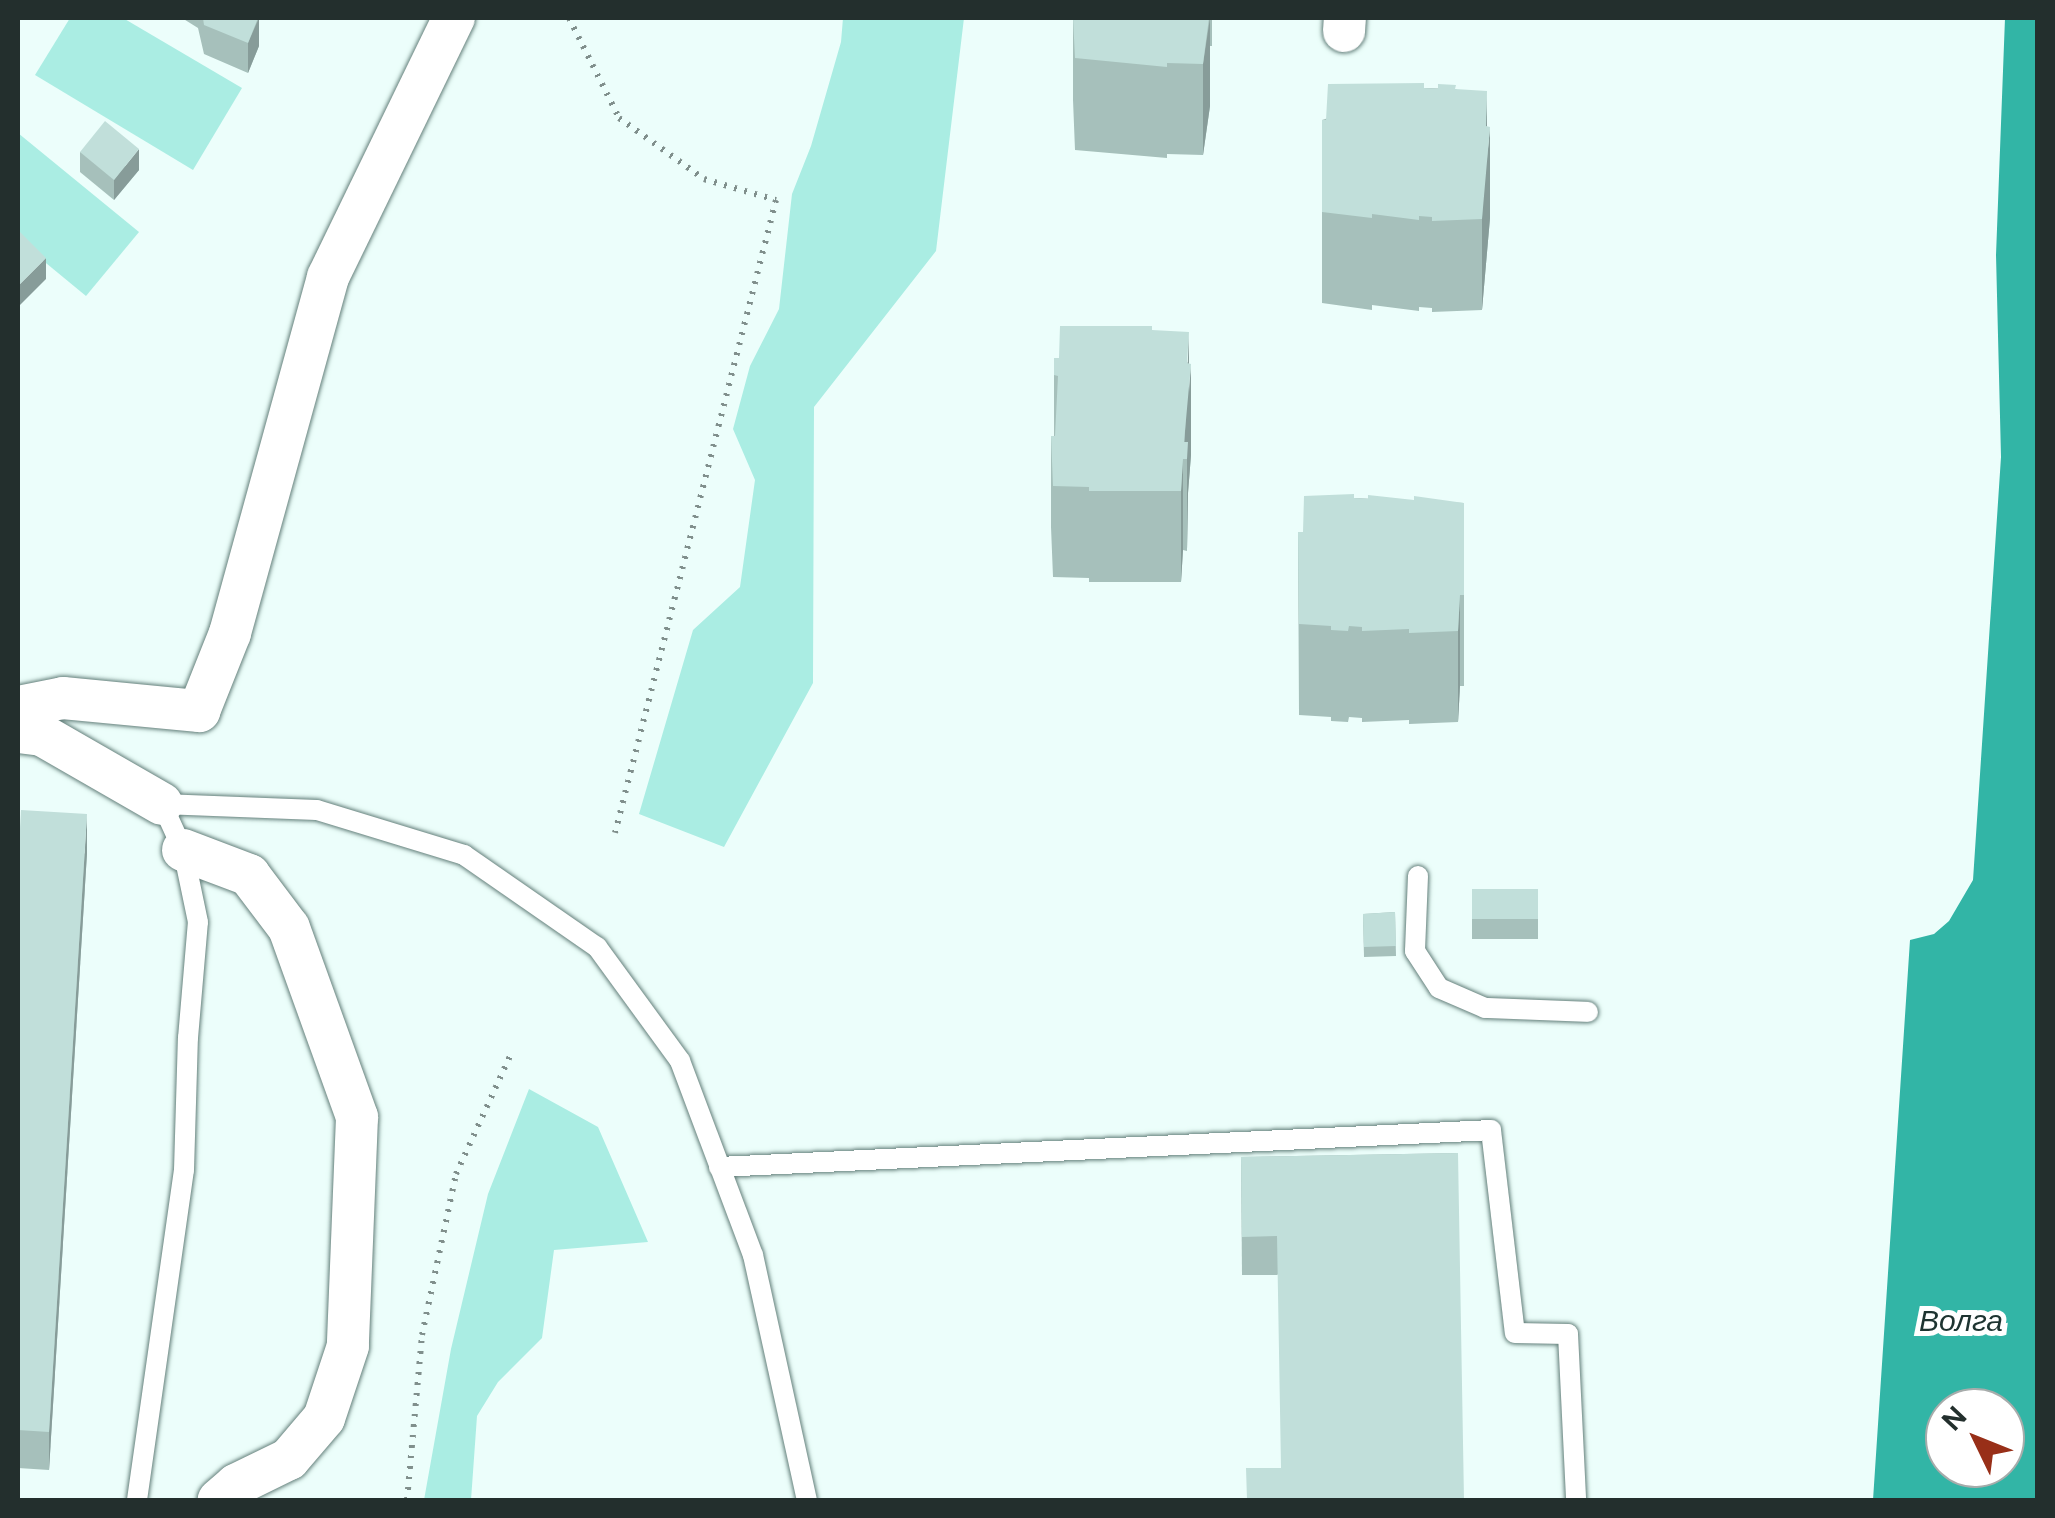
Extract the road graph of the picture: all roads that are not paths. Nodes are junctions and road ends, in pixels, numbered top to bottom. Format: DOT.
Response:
graph roads {
  1 [pos="454,18"];
  2 [pos="18,707"];
  3 [pos="18,732"];
  4 [pos="162,804"];
  5 [pos="183,850"];
  6 [pos="1418,876"];
  7 [pos="1588,1012"];
  8 [pos="720,1166"];
  9 [pos="137,1500"];
  10 [pos="219,1500"];
  11 [pos="806,1500"];
  12 [pos="1576,1500"];
  1 -- 2 [label="street"];
  3 -- 4 [label="street"];
  4 -- 5 [label="lane"];
  4 -- 8 [label="lane"];
  5 -- 9 [label="lane"];
  5 -- 10 [label="street"];
  6 -- 7 [label="lane"];
  8 -- 11 [label="lane"];
  8 -- 12 [label="lane"];
}
